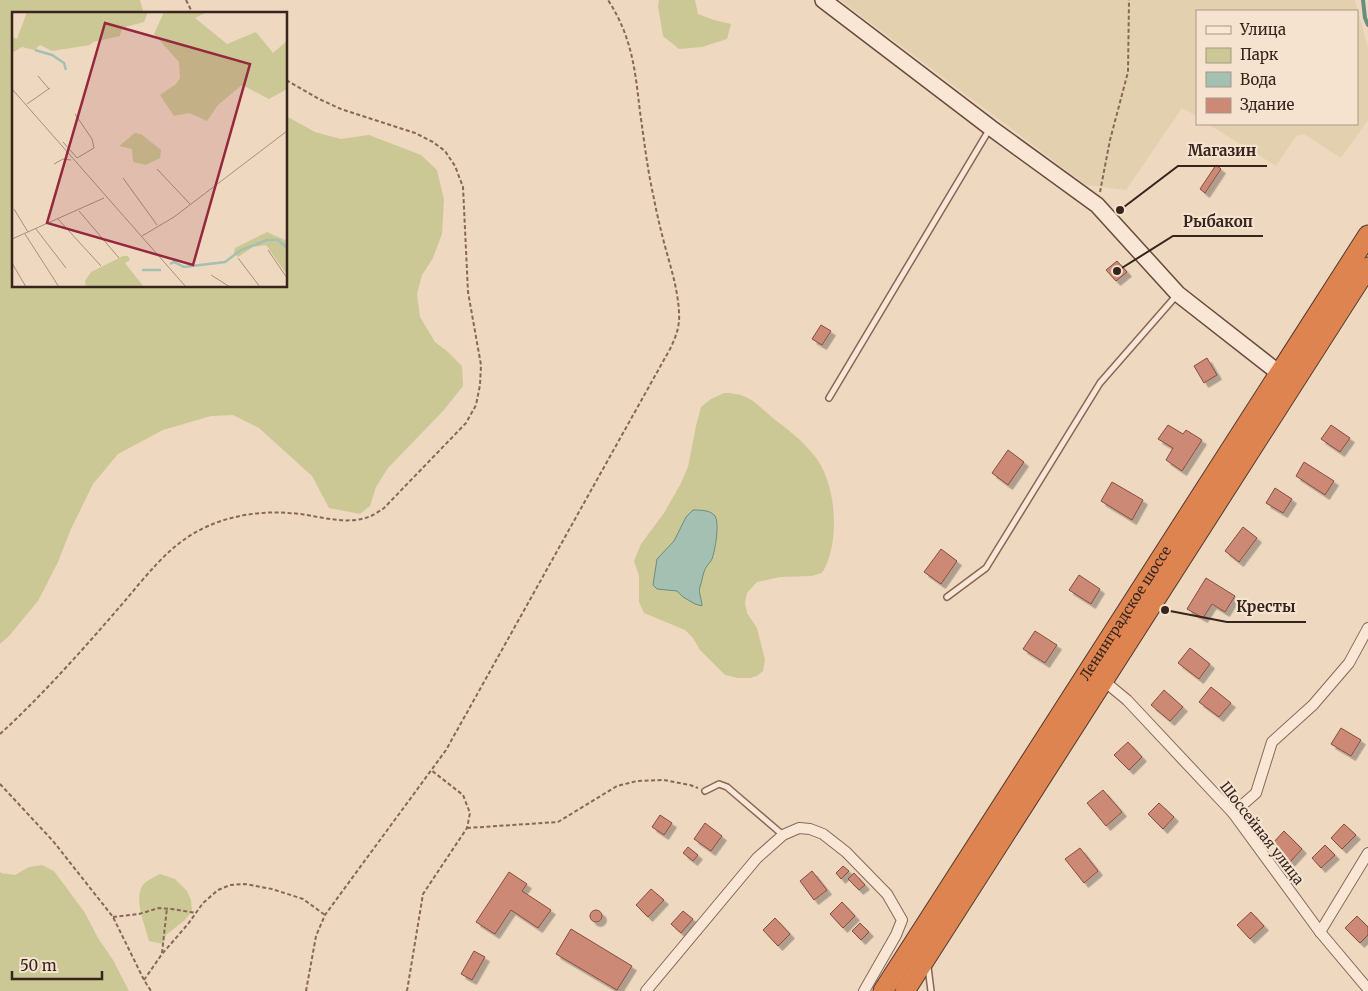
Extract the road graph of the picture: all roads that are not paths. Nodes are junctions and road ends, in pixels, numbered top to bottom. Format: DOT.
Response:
graph roads {
  1 [pos="823,0"];
  2 [pos="991,128"];
  3 [pos="1368,235"];
  4 [pos="1368,267"];
  5 [pos="1178,294"];
  6 [pos="1279,373"];
  7 [pos="829,398"];
  8 [pos="947,598"];
  9 [pos="1368,628"];
  10 [pos="1104,681"];
  11 [pos="704,791"];
  12 [pos="1232,813"];
  13 [pos="783,835"];
  14 [pos="1368,854"];
  15 [pos="1320,932"];
  16 [pos="928,956"];
  17 [pos="1368,989"];
  18 [pos="871,990"];
  19 [pos="646,991"];
  20 [pos="905,991"];
  21 [pos="931,991"];
  1 -- 2 [label="street"];
  2 -- 5 [label="street"];
  2 -- 7 [label="lane"];
  3 -- 6 [label="highway, Ленинградское шоссе"];
  4 -- 10 [label="highway, Ленинградское шоссе"];
  5 -- 6 [label="street"];
  5 -- 8 [label="lane"];
  6 -- 18 [label="highway, Ленинградское шоссе"];
  9 -- 12 [label="street"];
  10 -- 12 [label="street, Шоссейная улица"];
  10 -- 16 [label="highway, Ленинградское шоссе"];
  11 -- 13 [label="lane"];
  12 -- 15 [label="street, Шоссейная улица"];
  13 -- 18 [label="street"];
  13 -- 19 [label="street"];
  14 -- 15 [label="street"];
  15 -- 17 [label="street, Шоссейная улица"];
  16 -- 20 [label="highway, Ленинградское шоссе"];
  16 -- 21 [label="lane"];
}
